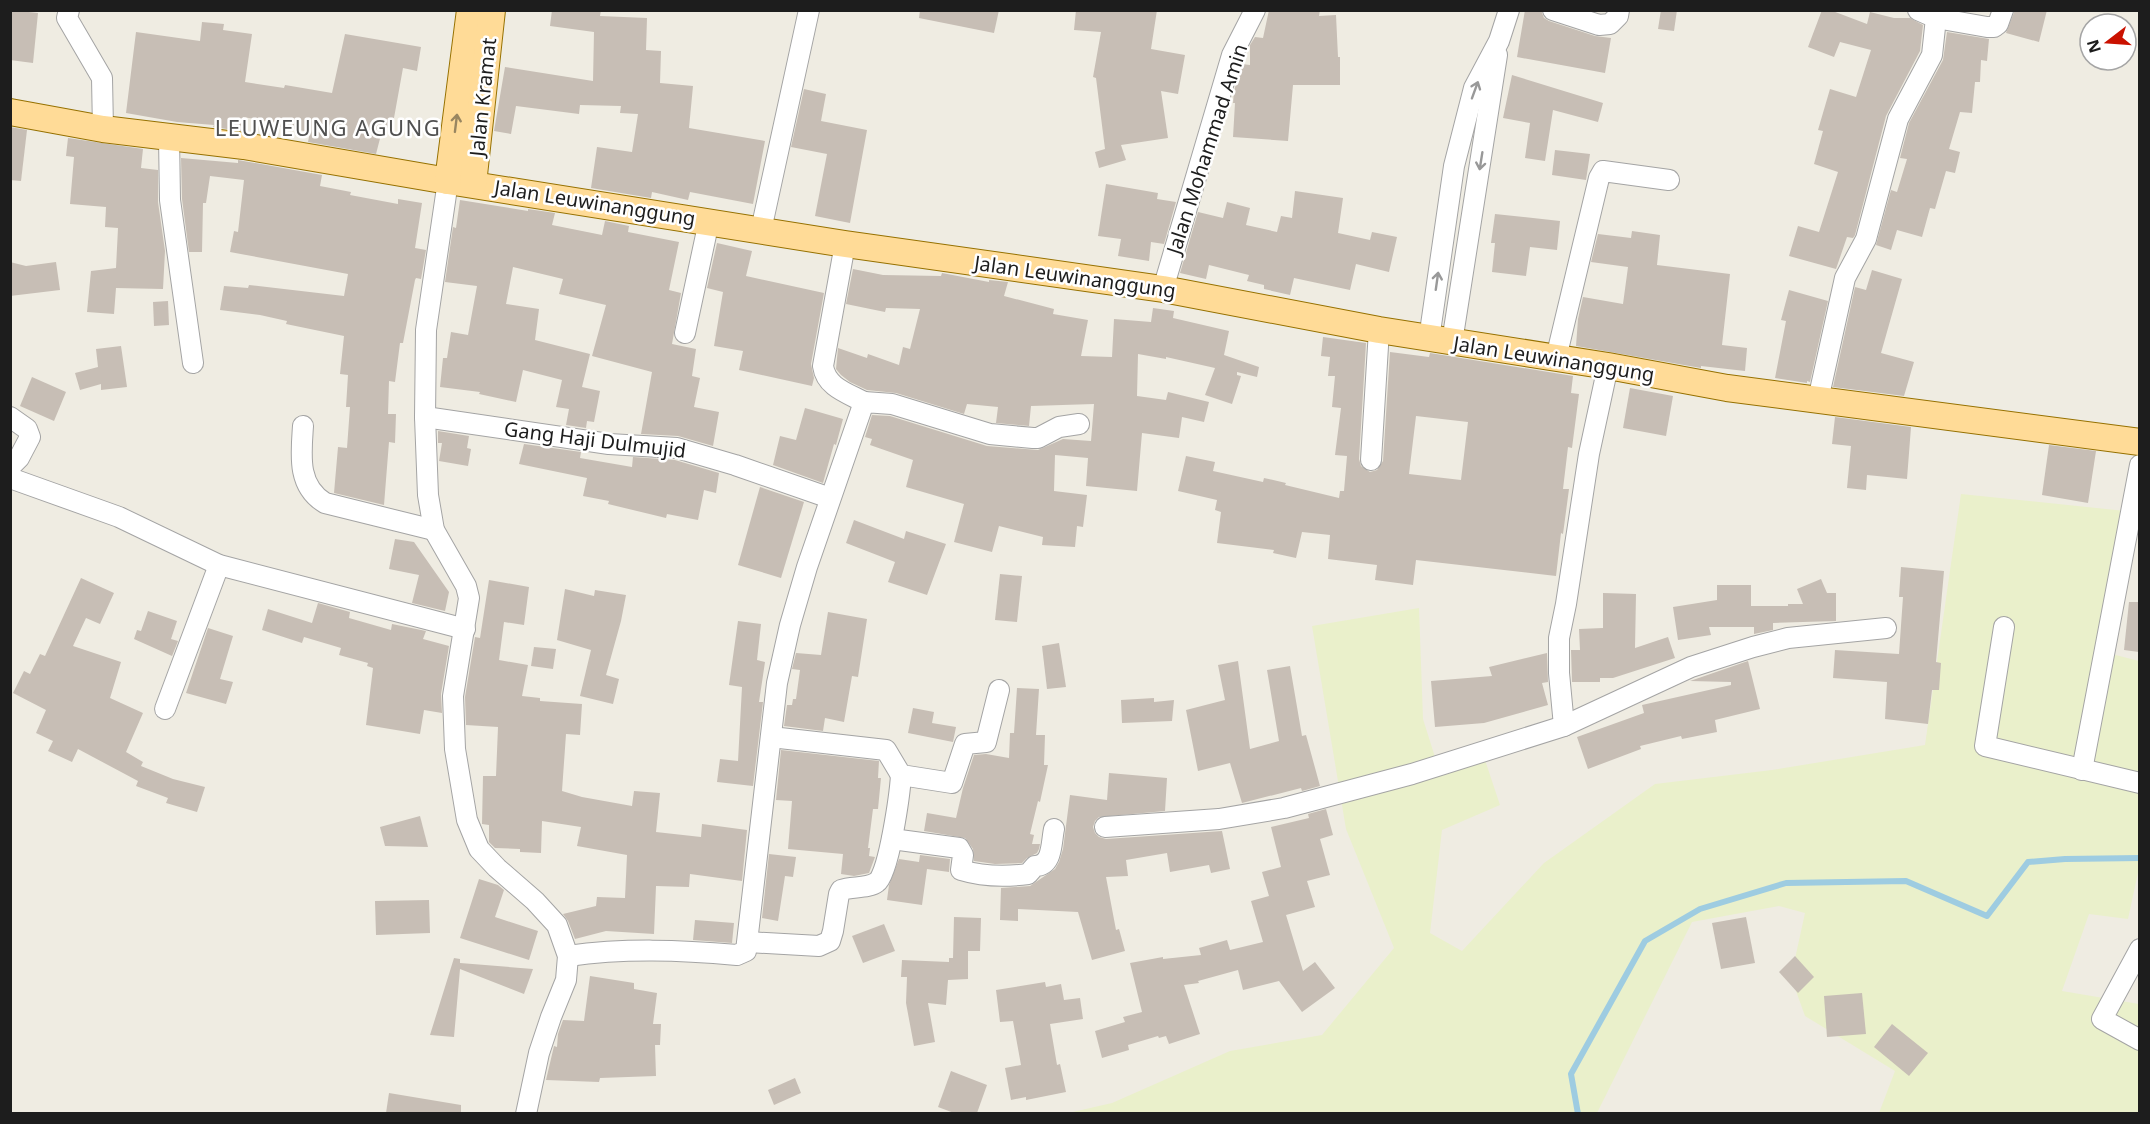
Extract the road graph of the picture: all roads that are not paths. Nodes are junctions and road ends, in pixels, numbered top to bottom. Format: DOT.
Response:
graph roads {
  1 [pos="69,10"];
  2 [pos="470,10"];
  3 [pos="492,10"];
  4 [pos="808,10"];
  5 [pos="1255,10"];
  6 [pos="1553,10"];
  7 [pos="1619,10"];
  8 [pos="2002,10"];
  9 [pos="1505,13"];
  10 [pos="1927,14"];
  11 [pos="10,112"];
  12 [pos="103,129"];
  13 [pos="170,138"];
  14 [pos="1669,180"];
  15 [pos="461,183"];
  16 [pos="709,221"];
  17 [pos="760,230"];
  18 [pos="845,244"];
  19 [pos="1163,289"];
  20 [pos="1379,330"];
  21 [pos="685,333"];
  22 [pos="1440,340"];
  23 [pos="1556,358"];
  24 [pos="193,363"];
  25 [pos="1608,366"];
  26 [pos="1818,400"];
  27 [pos="864,402"];
  28 [pos="10,417"];
  29 [pos="425,417"];
  30 [pos="1079,424"];
  31 [pos="303,426"];
  32 [pos="2139,442"];
  33 [pos="1371,460"];
  34 [pos="2139,465"];
  35 [pos="10,467"];
  36 [pos="10,478"];
  37 [pos="830,498"];
  38 [pos="434,530"];
  39 [pos="219,565"];
  40 [pos="2004,627"];
  41 [pos="1886,628"];
  42 [pos="465,629"];
  43 [pos="999,690"];
  44 [pos="165,709"];
  45 [pos="1564,726"];
  46 [pos="771,737"];
  47 [pos="2082,770"];
  48 [pos="901,775"];
  49 [pos="2139,783"];
  50 [pos="1105,827"];
  51 [pos="1054,829"];
  52 [pos="892,839"];
  53 [pos="748,942"];
  54 [pos="2139,949"];
  55 [pos="568,956"];
  56 [pos="2139,1040"];
  57 [pos="526,1113"];
  1 -- 12 [label="street"];
  15 -- 2 [label="main road, Jalan Kramat, one-way"];
  3 -- 15 [label="main road, Jalan Kramat"];
  4 -- 17 [label="street"];
  5 -- 19 [label="street, Jalan Mohammad Amin"];
  6 -- 7 [label="street"];
  8 -- 10 [label="street"];
  9 -- 22 [label="street"];
  10 -- 26 [label="street"];
  11 -- 12 [label="main road, Jalan Leuwinanggung"];
  12 -- 13 [label="main road, Jalan Leuwinanggung"];
  13 -- 15 [label="main road, Jalan Leuwinanggung"];
  13 -- 24 [label="street"];
  14 -- 23 [label="street"];
  15 -- 16 [label="main road, Jalan Leuwinanggung"];
  15 -- 29 [label="street"];
  16 -- 17 [label="main road, Jalan Leuwinanggung"];
  16 -- 21 [label="street"];
  17 -- 18 [label="main road, Jalan Leuwinanggung"];
  18 -- 19 [label="main road, Jalan Leuwinanggung"];
  18 -- 27 [label="street"];
  19 -- 20 [label="main road, Jalan Leuwinanggung"];
  20 -- 22 [label="main road, Jalan Leuwinanggung"];
  20 -- 33 [label="street"];
  22 -- 23 [label="main road, Jalan Leuwinanggung"];
  23 -- 25 [label="main road, Jalan Leuwinanggung"];
  25 -- 26 [label="main road, Jalan Leuwinanggung"];
  25 -- 45 [label="street"];
  26 -- 32 [label="main road, Jalan Leuwinanggung"];
  27 -- 30 [label="street"];
  27 -- 37 [label="street"];
  28 -- 35 [label="street"];
  29 -- 37 [label="street, Gang Haji Dulmujid"];
  29 -- 38 [label="street"];
  31 -- 38 [label="street"];
  34 -- 47 [label="street"];
  36 -- 39 [label="street"];
  37 -- 46 [label="street"];
  38 -- 42 [label="street"];
  39 -- 42 [label="street"];
  39 -- 44 [label="street"];
  40 -- 47 [label="street"];
  41 -- 45 [label="street"];
  42 -- 55 [label="street"];
  43 -- 48 [label="street"];
  45 -- 50 [label="street"];
  46 -- 48 [label="street"];
  46 -- 53 [label="street"];
  47 -- 49 [label="street"];
  48 -- 52 [label="street"];
  51 -- 52 [label="street"];
  52 -- 53 [label="street"];
  53 -- 55 [label="street"];
  54 -- 56 [label="street"];
  55 -- 57 [label="street"];
}
